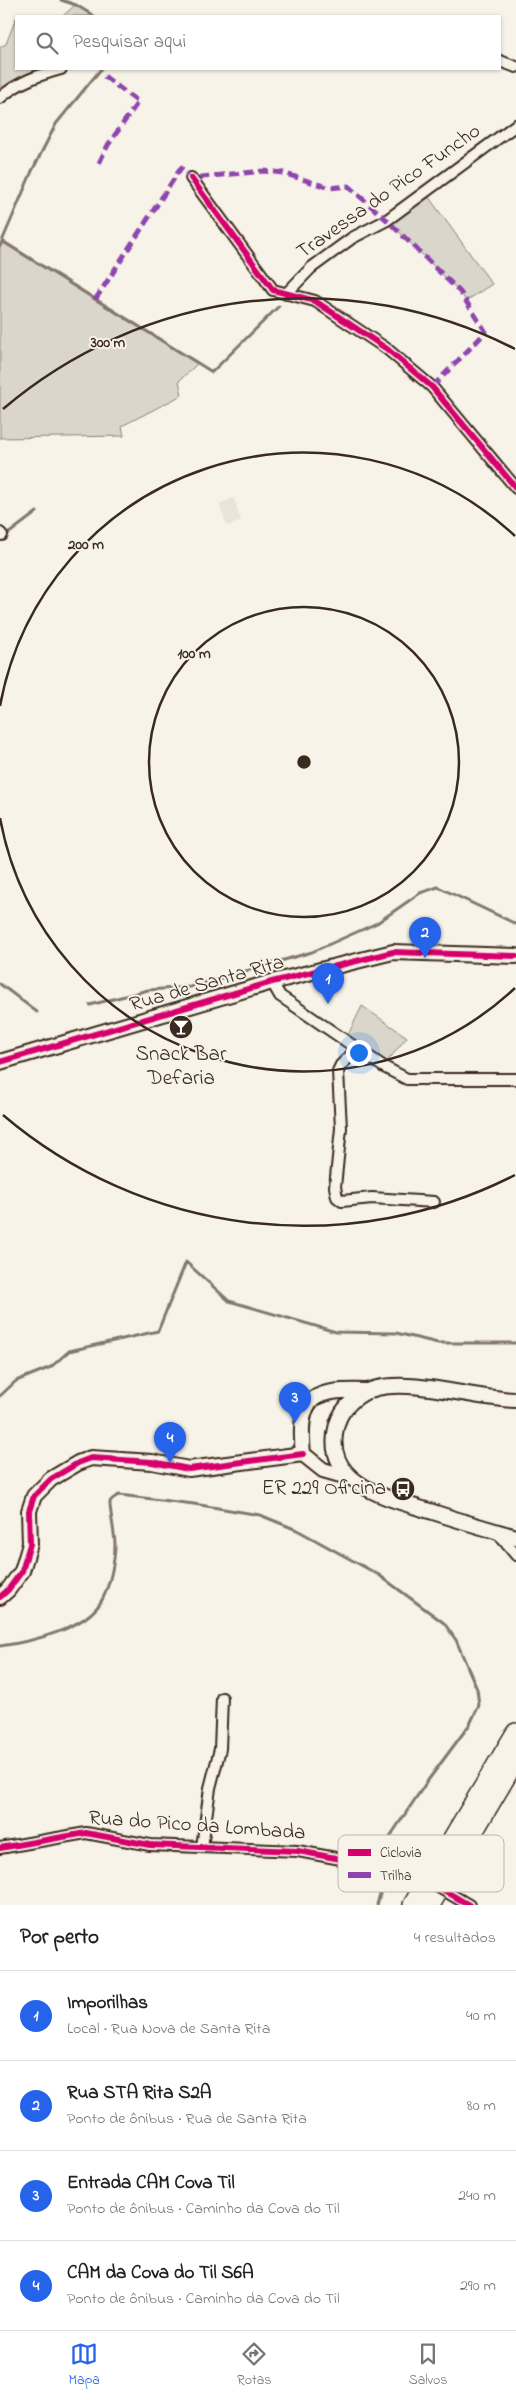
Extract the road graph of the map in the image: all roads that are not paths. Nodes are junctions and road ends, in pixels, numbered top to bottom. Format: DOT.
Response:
graph roads {
  1 [pos="501,61"];
  2 [pos="516,67"];
  3 [pos="58,70"];
  4 [pos="0,98"];
  5 [pos="516,125"];
  6 [pos="191,178"];
  7 [pos="286,294"];
  8 [pos="516,488"];
  9 [pos="516,956"];
  10 [pos="272,982"];
  11 [pos="358,1048"];
  12 [pos="0,1062"];
  13 [pos="516,1079"];
  14 [pos="434,1202"];
  15 [pos="368,1391"];
  16 [pos="516,1400"];
  17 [pos="336,1451"];
  18 [pos="303,1454"];
  19 [pos="314,1464"];
  20 [pos="351,1478"];
  21 [pos="497,1532"];
  22 [pos="516,1537"];
  23 [pos="516,1555"];
  24 [pos="0,1596"];
  25 [pos="222,1698"];
  26 [pos="516,1733"];
  27 [pos="516,1759"];
  28 [pos="455,1835"];
  29 [pos="471,1835"];
  30 [pos="0,1848"];
  31 [pos="202,1848"];
  32 [pos="338,1858"];
  33 [pos="421,1892"];
  34 [pos="438,1892"];
  35 [pos="447,1892"];
  36 [pos="466,1903"];
  37 [pos="413,1905"];
  38 [pos="430,1905"];
  1 -- 2 [label="street"];
  3 -- 4 [label="street"];
  5 -- 7 [label="street, Travessa do Pico Funcho"];
  6 -- 7 [label="street"];
  7 -- 8 [label="street"];
  9 -- 10 [label="street, Rua de Santa Rita"];
  10 -- 11 [label="street"];
  10 -- 12 [label="street, Rua de Santa Rita"];
  11 -- 13 [label="street"];
  11 -- 14 [label="street"];
  15 -- 16 [label="street"];
  15 -- 17 [label="street"];
  15 -- 18 [label="street"];
  17 -- 19 [label="street"];
  17 -- 20 [label="street"];
  18 -- 19 [label="street"];
  18 -- 24 [label="street"];
  19 -- 20 [label="street"];
  20 -- 21 [label="street"];
  21 -- 22 [label="street"];
  21 -- 23 [label="street"];
  25 -- 31 [label="street"];
  26 -- 28 [label="highway"];
  27 -- 29 [label="highway"];
  30 -- 31 [label="street, Rua do Pico da Lombada"];
  31 -- 32 [label="street, Rua do Pico da Lombada, bridge"];
  33 -- 37 [label="highway"];
  34 -- 38 [label="highway"];
  35 -- 36 [label="street, Rua do Pico da Lombada, bridge"];
}
